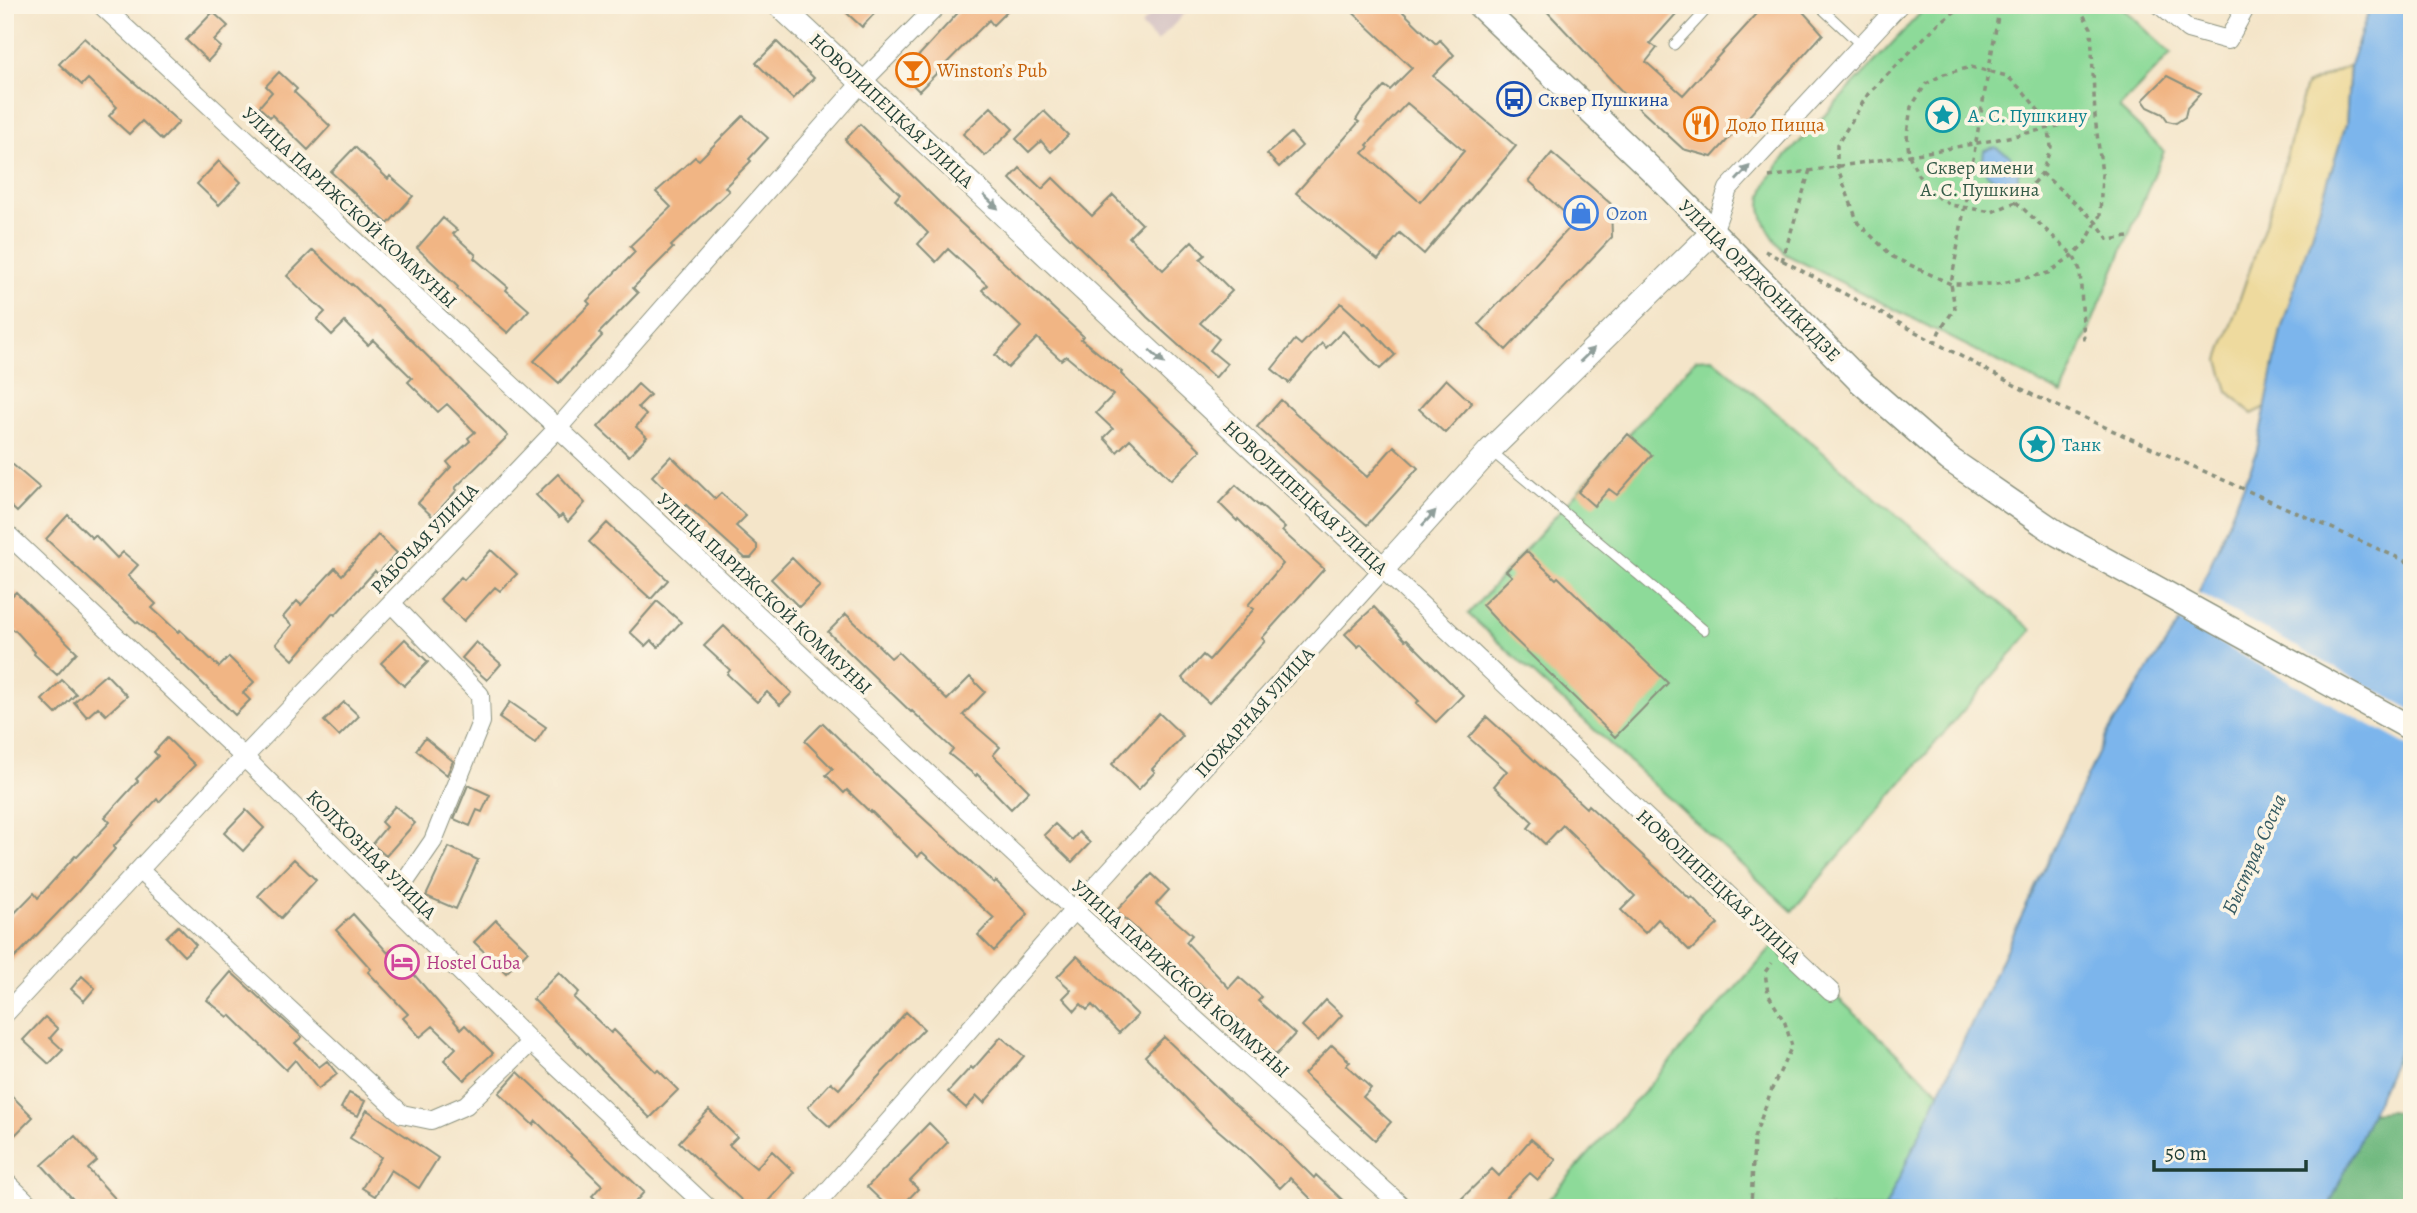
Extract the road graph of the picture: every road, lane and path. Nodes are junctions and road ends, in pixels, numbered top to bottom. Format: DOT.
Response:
graph roads {
  1 [pos="101,5"];
  2 [pos="779,5"];
  3 [pos="938,5"];
  4 [pos="1479,5"];
  5 [pos="1711,5"];
  6 [pos="1818,5"];
  7 [pos="1899,5"];
  8 [pos="1964,5"];
  9 [pos="2000,5"];
  10 [pos="2071,5"];
  11 [pos="2160,5"];
  12 [pos="2247,5"];
  13 [pos="1674,45"];
  14 [pos="1862,46"];
  15 [pos="1989,70"];
  16 [pos="862,82"];
  17 [pos="2095,117"];
  18 [pos="2049,129"];
  19 [pos="1976,143"];
  20 [pos="1909,155"];
  21 [pos="1837,166"];
  22 [pos="1810,170"];
  23 [pos="2042,173"];
  24 [pos="1769,177"];
  25 [pos="2016,202"];
  26 [pos="1966,208"];
  27 [pos="2096,222"];
  28 [pos="1713,232"];
  29 [pos="2128,237"];
  30 [pos="1760,248"];
  31 [pos="2073,255"];
  32 [pos="1782,261"];
  33 [pos="1951,284"];
  34 [pos="2084,342"];
  35 [pos="1936,344"];
  36 [pos="558,428"];
  37 [pos="1490,450"];
  38 [pos="5,532"];
  39 [pos="2412,564"];
  40 [pos="1383,569"];
  41 [pos="391,603"];
  42 [pos="1704,630"];
  43 [pos="2412,729"];
  44 [pos="244,757"];
  45 [pos="139,870"];
  46 [pos="391,902"];
  47 [pos="1074,910"];
  48 [pos="1785,948"];
  49 [pos="1830,992"];
  50 [pos="5,1014"];
  51 [pos="531,1042"];
  52 [pos="5,1181"];
  53 [pos="33,1208"];
  54 [pos="708,1208"];
  55 [pos="813,1208"];
  56 [pos="1404,1208"];
  57 [pos="1751,1208"];
  1 -- 36 [label="street, УЛИЦА ПАРИЖСКОЙ КОММУНЫ"];
  2 -- 16 [label="street, НОВОЛИПЕЦКАЯ УЛИЦА"];
  3 -- 16 [label="street, РАБОЧАЯ УЛИЦА"];
  4 -- 28 [label="main road, УЛИЦА ОРДЖОНИКИДЗЕ"];
  5 -- 13 [label="lane"];
  6 -- 14 [label="lane"];
  7 -- 14 [label="street"];
  8 -- 21 [label="path"];
  9 -- 15 [label="path"];
  10 -- 17 [label="path"];
  11 -- 12 [label="street"];
  28 -- 14 [label="street, one-way"];
  15 -- 18 [label="path"];
  15 -- 19 [label="path"];
  15 -- 20 [label="path"];
  16 -- 36 [label="street, РАБОЧАЯ УЛИЦА"];
  16 -- 40 [label="street, НОВОЛИПЕЦКАЯ УЛИЦА, one-way"];
  17 -- 18 [label="path"];
  17 -- 27 [label="path"];
  18 -- 19 [label="path"];
  18 -- 23 [label="path"];
  19 -- 20 [label="path"];
  19 -- 26 [label="path"];
  20 -- 21 [label="path"];
  20 -- 26 [label="path"];
  21 -- 22 [label="path"];
  21 -- 33 [label="path"];
  22 -- 24 [label="path"];
  22 -- 32 [label="path"];
  23 -- 25 [label="path"];
  23 -- 27 [label="path"];
  25 -- 26 [label="path"];
  25 -- 31 [label="path"];
  26 -- 33 [label="path"];
  27 -- 29 [label="path"];
  27 -- 31 [label="path"];
  37 -- 28 [label="street, ПОЖАРНАЯ УЛИЦА, one-way"];
  28 -- 43 [label="main road, УЛИЦА ОРДЖОНИКИДЗЕ"];
  30 -- 32 [label="path"];
  31 -- 33 [label="path"];
  31 -- 34 [label="path"];
  32 -- 35 [label="path"];
  33 -- 35 [label="path"];
  35 -- 39 [label="path"];
  36 -- 41 [label="street, РАБОЧАЯ УЛИЦА"];
  36 -- 47 [label="street, УЛИЦА ПАРИЖСКОЙ КОММУНЫ"];
  40 -- 37 [label="street, ПОЖАРНАЯ УЛИЦА, one-way"];
  37 -- 42 [label="lane"];
  38 -- 44 [label="street, КОЛХОЗНАЯ УЛИЦА"];
  40 -- 47 [label="street, ПОЖАРНАЯ УЛИЦА"];
  40 -- 48 [label="street, НОВОЛИПЕЦКАЯ УЛИЦА"];
  41 -- 44 [label="street, РАБОЧАЯ УЛИЦА"];
  41 -- 46 [label="street"];
  44 -- 45 [label="street, РАБОЧАЯ УЛИЦА"];
  44 -- 46 [label="street, КОЛХОЗНАЯ УЛИЦА"];
  45 -- 50 [label="street, РАБОЧАЯ УЛИЦА"];
  45 -- 51 [label="street"];
  46 -- 51 [label="street, КОЛХОЗНАЯ УЛИЦА"];
  47 -- 55 [label="street, ПОЖАРНАЯ УЛИЦА"];
  47 -- 56 [label="street, УЛИЦА ПАРИЖСКОЙ КОММУНЫ"];
  48 -- 49 [label="street, НОВОЛИПЕЦКАЯ УЛИЦА"];
  48 -- 57 [label="path"];
  51 -- 54 [label="street, КОЛХОЗНАЯ УЛИЦА"];
  52 -- 53 [label="street"];
}
